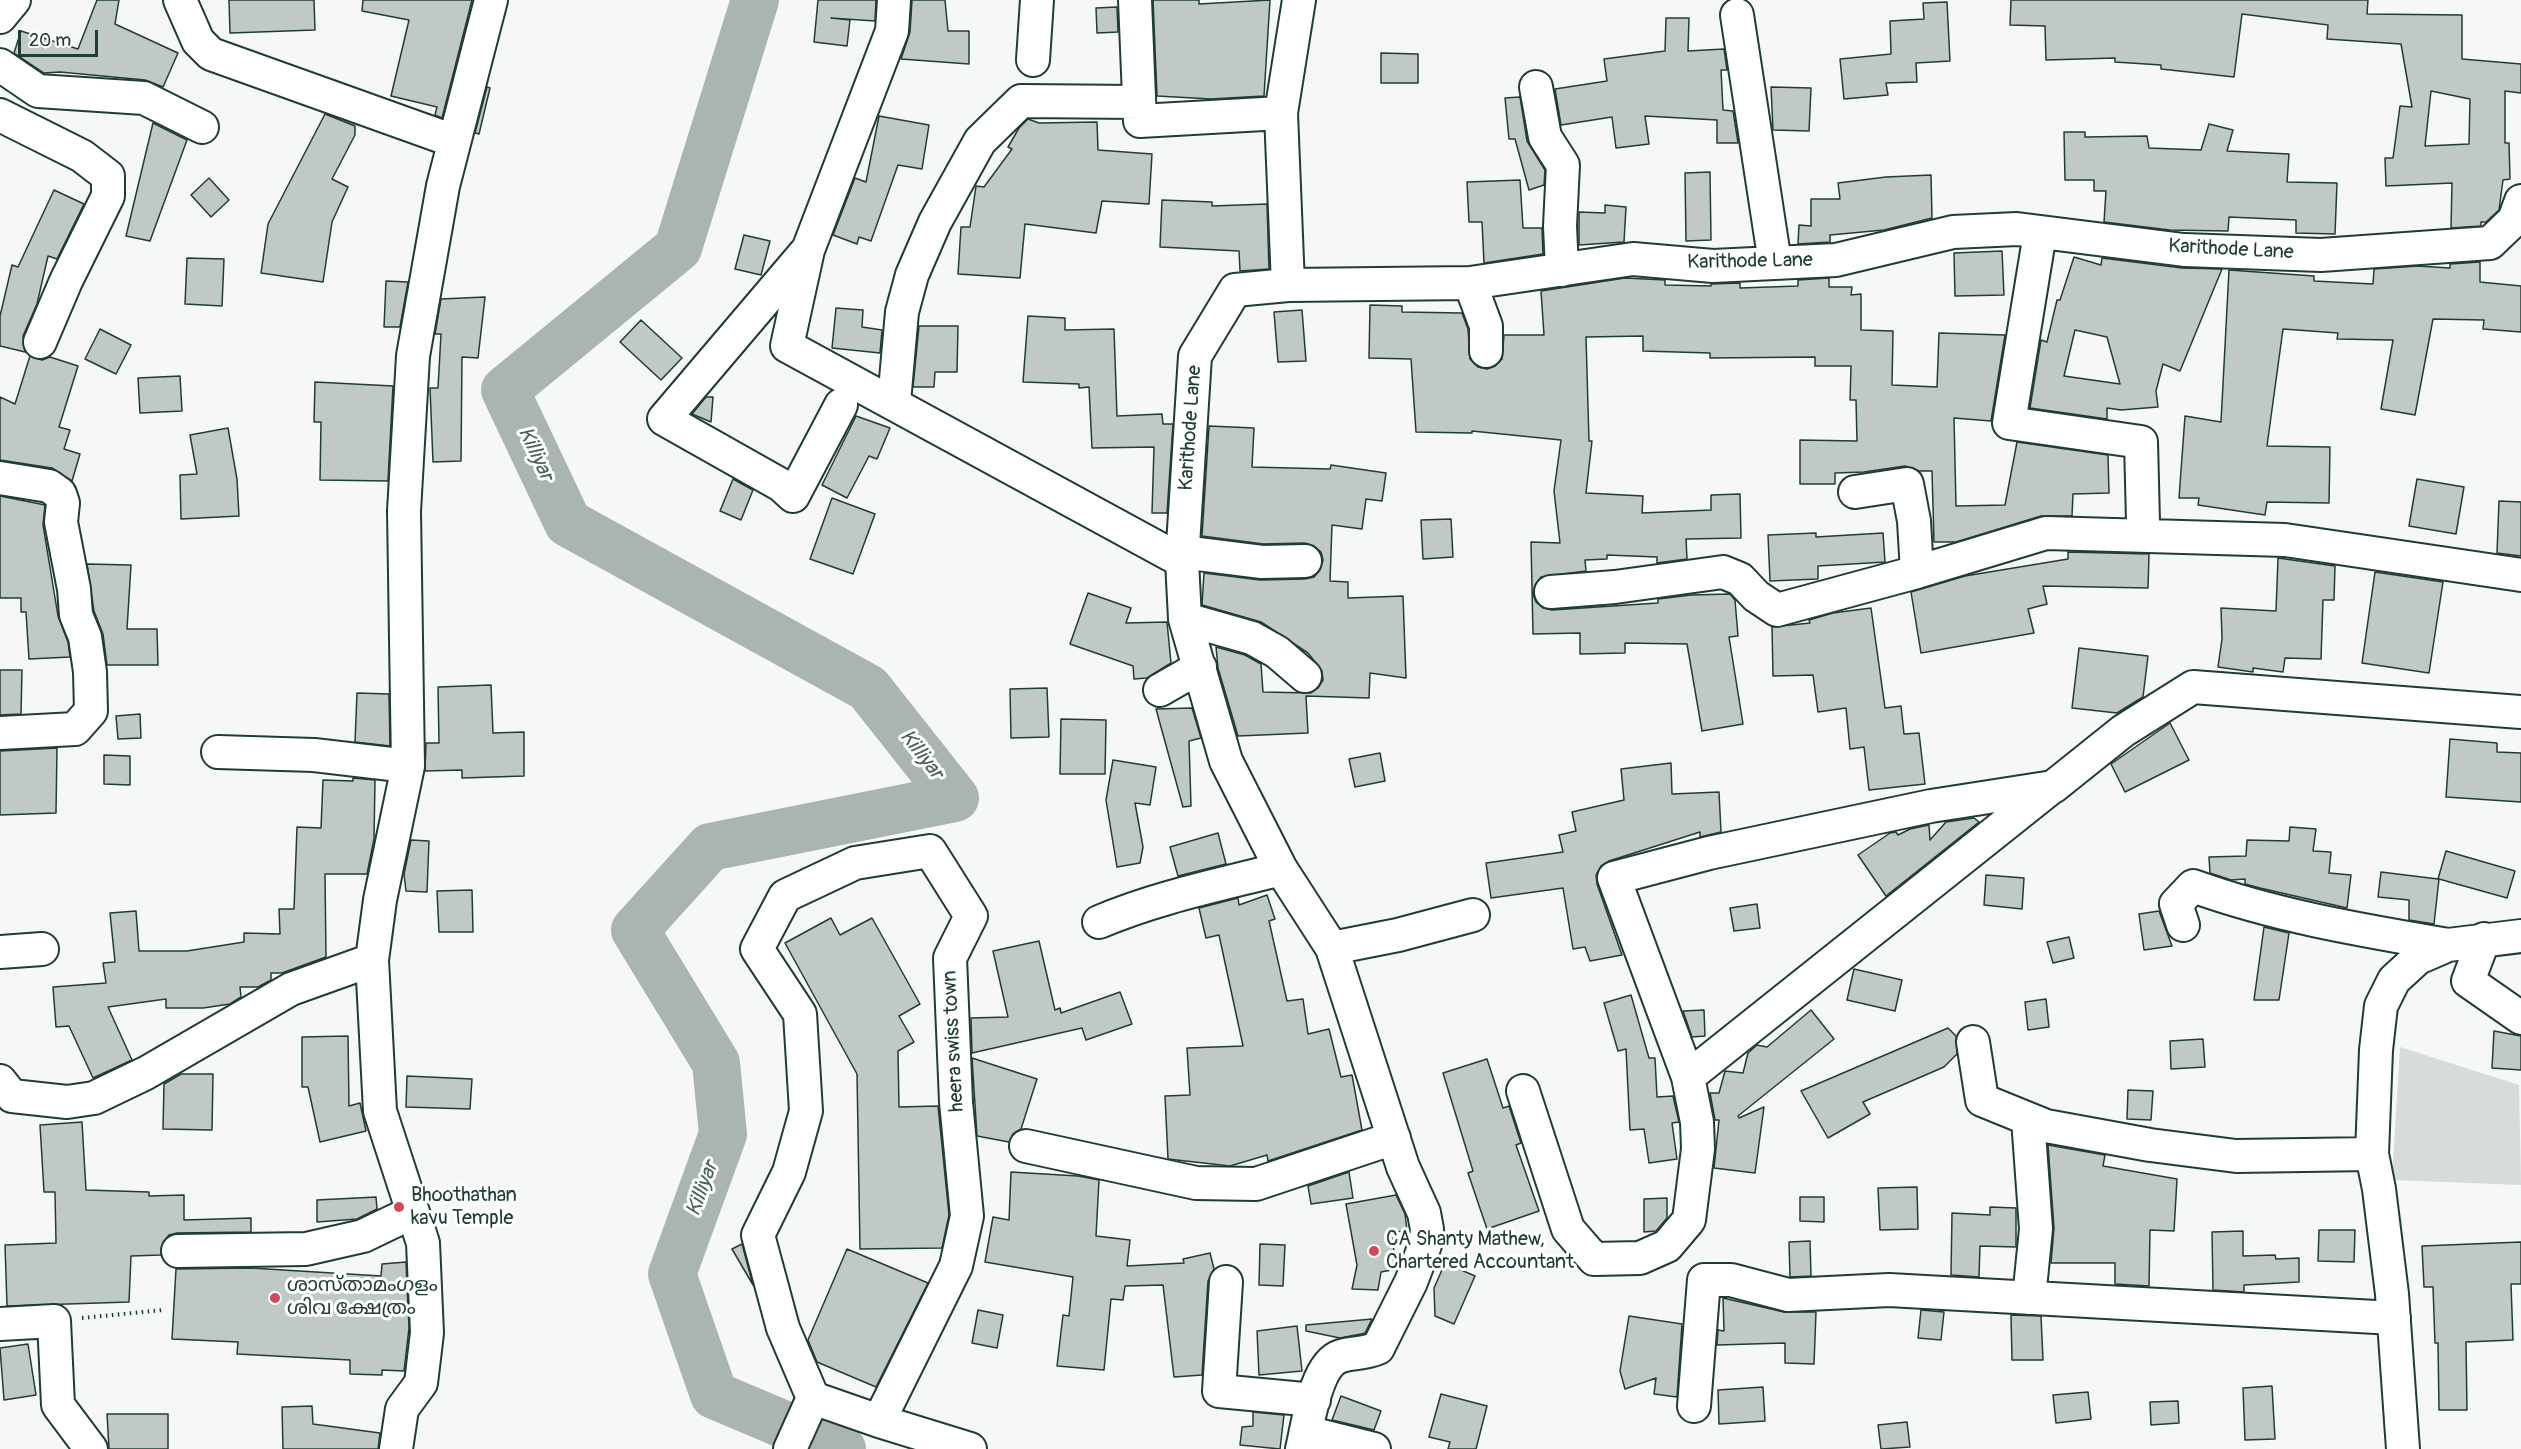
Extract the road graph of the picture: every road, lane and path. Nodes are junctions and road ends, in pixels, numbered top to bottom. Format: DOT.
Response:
graph roads {
  1 [pos="14,0"];
  2 [pos="180,0"];
  3 [pos="491,0"];
  4 [pos="894,0"];
  5 [pos="1037,0"];
  6 [pos="1135,0"];
  7 [pos="1299,0"];
  8 [pos="1737,15"];
  9 [pos="0,17"];
  10 [pos="1033,60"];
  11 [pos="0,65"];
  12 [pos="1536,87"];
  13 [pos="1139,102"];
  14 [pos="1281,113"];
  15 [pos="0,115"];
  16 [pos="202,127"];
  17 [pos="454,141"];
  18 [pos="2521,201"];
  19 [pos="2040,233"];
  20 [pos="808,250"];
  21 [pos="1775,263"];
  22 [pos="1562,270"];
  23 [pos="1470,283"];
  24 [pos="1288,285"];
  25 [pos="40,342"];
  26 [pos="1486,351"];
  27 [pos="894,402"];
  28 [pos="841,405"];
  29 [pos="0,478"];
  30 [pos="1855,492"];
  31 [pos="2143,522"];
  32 [pos="1182,556"];
  33 [pos="1305,561"];
  34 [pos="1917,572"];
  35 [pos="2521,574"];
  36 [pos="1551,592"];
  37 [pos="1185,619"];
  38 [pos="1200,667"];
  39 [pos="1305,676"];
  40 [pos="1160,690"];
  41 [pos="2521,712"];
  42 [pos="0,734"];
  43 [pos="218,752"];
  44 [pos="408,766"];
  45 [pos="2053,787"];
  46 [pos="1281,869"];
  47 [pos="1473,915"];
  48 [pos="1099,922"];
  49 [pos="2183,925"];
  50 [pos="2521,936"];
  51 [pos="2484,939"];
  52 [pos="2448,945"];
  53 [pos="1332,948"];
  54 [pos="42,949"];
  55 [pos="0,952"];
  56 [pos="372,960"];
  57 [pos="2521,1018"];
  58 [pos="1973,1042"];
  59 [pos="1688,1077"];
  60 [pos="0,1081"];
  61 [pos="1523,1091"];
  62 [pos="2028,1119"];
  63 [pos="1394,1138"];
  64 [pos="1026,1146"];
  65 [pos="2372,1154"];
  66 [pos="412,1212"];
  67 [pos="177,1251"];
  68 [pos="1226,1282"];
  69 [pos="2029,1298"];
  70 [pos="163,1310"];
  71 [pos="2394,1318"];
  72 [pos="54,1321"];
  73 [pos="0,1324"];
  74 [pos="813,1398"];
  75 [pos="1314,1400"];
  76 [pos="1694,1406"];
  77 [pos="879,1420"];
  78 [pos="1304,1440"];
  79 [pos="91,1449"];
  80 [pos="396,1449"];
  81 [pos="790,1449"];
  82 [pos="970,1449"];
  83 [pos="1374,1449"];
  84 [pos="2403,1449"];
  1 -- 9 [label="street"];
  2 -- 17 [label="street"];
  3 -- 17 [label="street"];
  4 -- 20 [label="street"];
  5 -- 10 [label="street"];
  6 -- 13 [label="street"];
  7 -- 14 [label="street"];
  8 -- 21 [label="street"];
  11 -- 16 [label="street"];
  12 -- 22 [label="street"];
  13 -- 14 [label="street"];
  13 -- 27 [label="street"];
  14 -- 24 [label="street"];
  15 -- 25 [label="street"];
  17 -- 44 [label="street"];
  18 -- 19 [label="street, Karithode Lane"];
  19 -- 21 [label="street, Karithode Lane"];
  19 -- 31 [label="street"];
  20 -- 27 [label="street"];
  20 -- 28 [label="street"];
  21 -- 22 [label="street, Karithode Lane"];
  22 -- 23 [label="street, Karithode Lane"];
  23 -- 24 [label="street, Karithode Lane"];
  23 -- 26 [label="street"];
  24 -- 32 [label="street, Karithode Lane"];
  27 -- 32 [label="street"];
  29 -- 42 [label="street"];
  30 -- 34 [label="street"];
  32 -- 33 [label="street"];
  32 -- 37 [label="street"];
  34 -- 35 [label="street"];
  34 -- 36 [label="street"];
  37 -- 38 [label="street"];
  37 -- 39 [label="street"];
  38 -- 40 [label="street"];
  38 -- 46 [label="street"];
  41 -- 45 [label="street"];
  43 -- 44 [label="street"];
  44 -- 56 [label="street"];
  45 -- 59 [label="street"];
  45 -- 59 [label="street"];
  46 -- 48 [label="street"];
  46 -- 53 [label="street"];
  47 -- 53 [label="street"];
  49 -- 52 [label="street"];
  50 -- 51 [label="street"];
  51 -- 52 [label="street"];
  51 -- 57 [label="street"];
  52 -- 65 [label="street"];
  53 -- 63 [label="street"];
  54 -- 55 [label="street"];
  56 -- 60 [label="street"];
  56 -- 66 [label="street"];
  58 -- 62 [label="street"];
  59 -- 61 [label="street"];
  62 -- 65 [label="street"];
  62 -- 69 [label="street"];
  63 -- 64 [label="street"];
  63 -- 75 [label="street"];
  65 -- 71 [label="street"];
  66 -- 67 [label="street"];
  66 -- 80 [label="street"];
  68 -- 75 [label="street"];
  69 -- 71 [label="street"];
  69 -- 76 [label="street"];
  70 -- 72 [label="path"];
  71 -- 84 [label="street"];
  72 -- 73 [label="street"];
  72 -- 79 [label="street"];
  74 -- 77 [label="street"];
  74 -- 77 [label="street, heera swiss town"];
  74 -- 81 [label="street"];
  75 -- 78 [label="street"];
  77 -- 82 [label="street"];
  78 -- 83 [label="street"];
}
